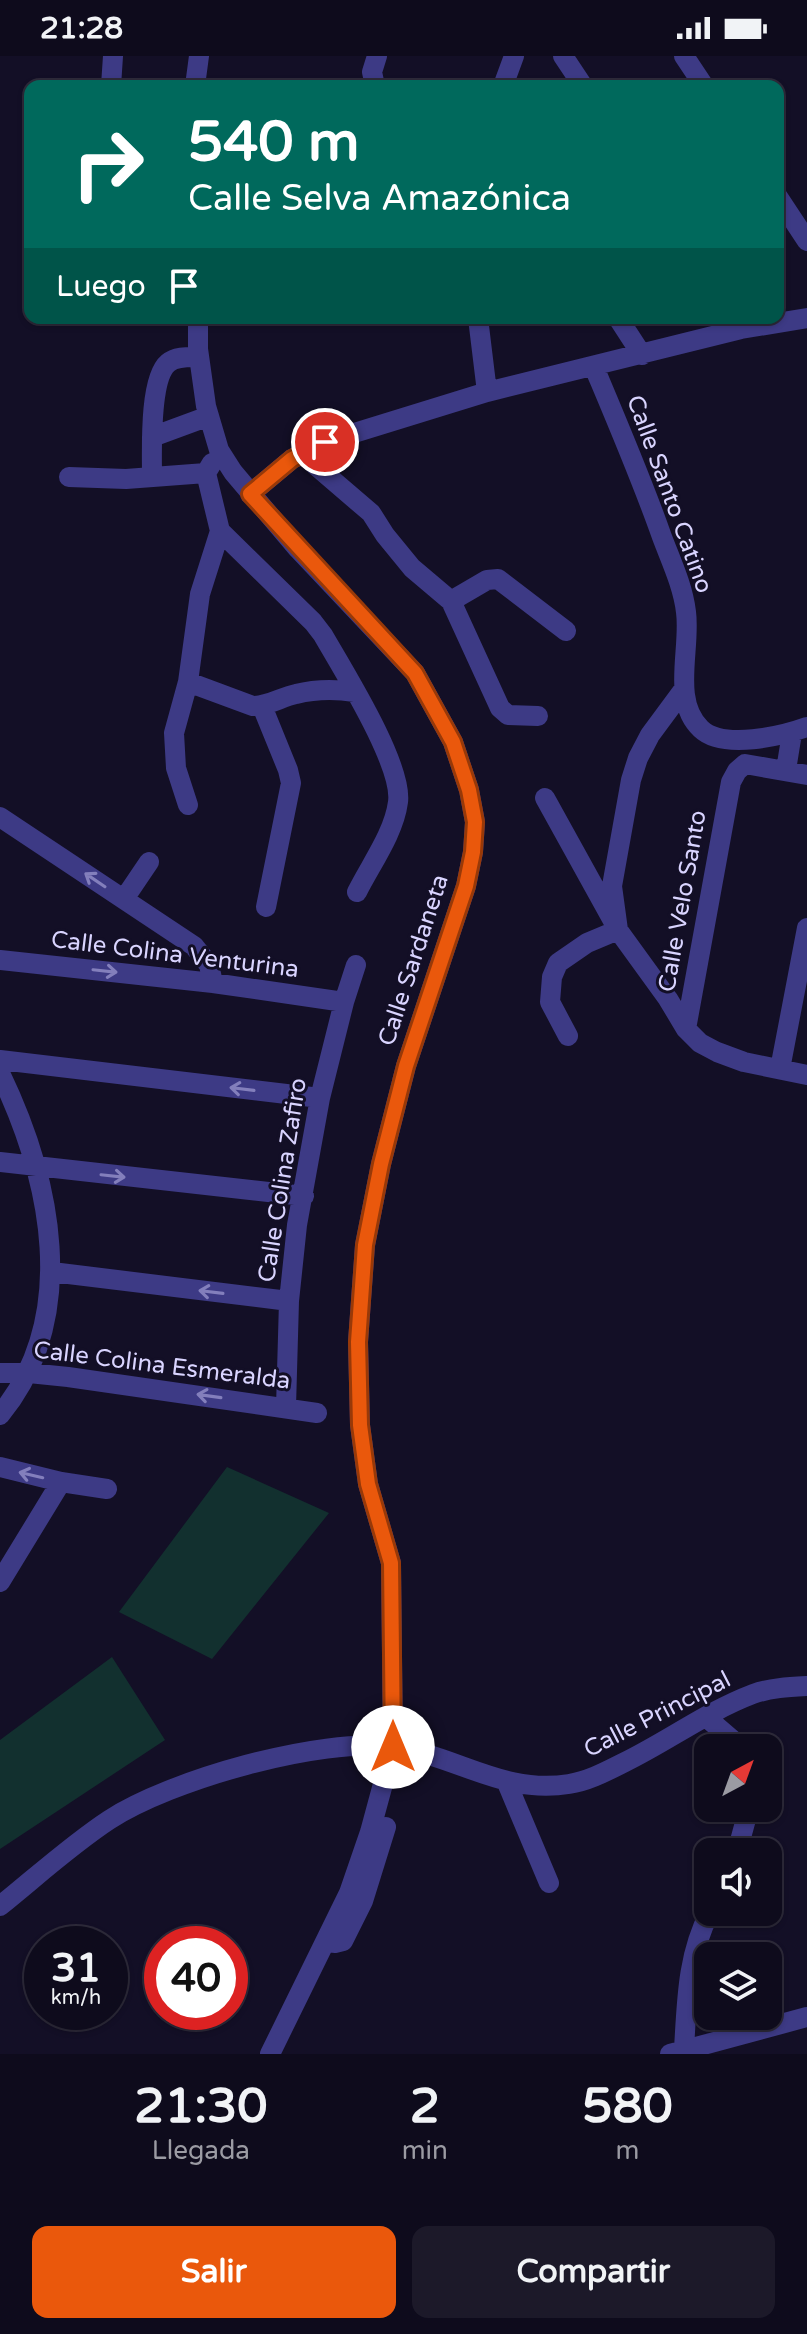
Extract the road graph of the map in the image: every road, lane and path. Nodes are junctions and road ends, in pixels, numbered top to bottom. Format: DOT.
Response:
graph roads {
  1 [pos="113,56"];
  2 [pos="199,56"];
  3 [pos="377,56"];
  4 [pos="514,56"];
  5 [pos="563,56"];
  6 [pos="684,56"];
  7 [pos="111,80"];
  8 [pos="196,80"];
  9 [pos="374,80"];
  10 [pos="505,80"];
  11 [pos="579,80"];
  12 [pos="700,80"];
  13 [pos="784,206"];
  14 [pos="807,241"];
  15 [pos="807,318"];
  16 [pos="784,320"];
  17 [pos="198,324"];
  18 [pos="479,324"];
  19 [pos="622,324"];
  20 [pos="735,324"];
  21 [pos="642,355"];
  22 [pos="199,357"];
  23 [pos="594,367"];
  24 [pos="487,392"];
  25 [pos="209,416"];
  26 [pos="152,437"];
  27 [pos="219,450"];
  28 [pos="298,456"];
  29 [pos="206,473"];
  30 [pos="69,477"];
  31 [pos="152,477"];
  32 [pos="250,494"];
  33 [pos="220,531"];
  34 [pos="451,601"];
  35 [pos="566,631"];
  36 [pos="188,682"];
  37 [pos="684,689"];
  38 [pos="355,692"];
  39 [pos="262,706"];
  40 [pos="538,716"];
  41 [pos="800,730"];
  42 [pos="786,770"];
  43 [pos="807,775"];
  44 [pos="545,798"];
  45 [pos="188,805"];
  46 [pos="0,817"];
  47 [pos="149,862"];
  48 [pos="357,892"];
  49 [pos="124,899"];
  50 [pos="266,907"];
  51 [pos="807,928"];
  52 [pos="618,930"];
  53 [pos="0,960"];
  54 [pos="356,965"];
  55 [pos="213,983"];
  56 [pos="344,1002"];
  57 [pos="686,1029"];
  58 [pos="568,1036"];
  59 [pos="0,1060"];
  60 [pos="780,1069"];
  61 [pos="0,1073"];
  62 [pos="807,1075"];
  63 [pos="320,1098"];
  64 [pos="0,1162"];
  65 [pos="35,1168"];
  66 [pos="304,1196"];
  67 [pos="52,1272"];
  68 [pos="289,1301"];
  69 [pos="0,1373"];
  70 [pos="29,1373"];
  71 [pos="286,1407"];
  72 [pos="317,1413"];
  73 [pos="0,1415"];
  74 [pos="0,1467"];
  75 [pos="61,1482"];
  76 [pos="107,1489"];
  77 [pos="0,1582"];
  78 [pos="807,1686"];
  79 [pos="707,1718"];
  80 [pos="726,1734"];
  81 [pos="399,1748"];
  82 [pos="507,1783"];
  83 [pos="549,1883"];
  84 [pos="0,1906"];
  85 [pos="703,1926"];
  86 [pos="807,2017"];
  87 [pos="681,2052"];
  88 [pos="270,2054"];
  1 -- 7 [label="street"];
  2 -- 8 [label="street"];
  3 -- 9 [label="street"];
  4 -- 10 [label="street"];
  5 -- 11 [label="street"];
  6 -- 12 [label="street"];
  13 -- 14 [label="street"];
  15 -- 16 [label="street"];
  17 -- 22 [label="street, Calle Sardaneta"];
  18 -- 24 [label="street"];
  19 -- 21 [label="street"];
  20 -- 21 [label="street"];
  21 -- 23 [label="street"];
  22 -- 25 [label="street, Calle Sardaneta"];
  22 -- 26 [label="street"];
  23 -- 24 [label="street"];
  23 -- 37 [label="street, Calle Santo Catino"];
  24 -- 28 [label="street"];
  25 -- 26 [label="street"];
  25 -- 27 [label="street, Calle Sardaneta"];
  26 -- 31 [label="street"];
  27 -- 29 [label="street"];
  27 -- 32 [label="street, Calle Sardaneta"];
  28 -- 32 [label="street"];
  28 -- 34 [label="street"];
  29 -- 31 [label="street"];
  29 -- 33 [label="street"];
  30 -- 31 [label="street"];
  32 -- 81 [label="street, Calle Sardaneta"];
  33 -- 36 [label="street"];
  33 -- 38 [label="street"];
  34 -- 35 [label="street"];
  34 -- 40 [label="street"];
  36 -- 39 [label="street"];
  36 -- 45 [label="street"];
  37 -- 41 [label="street"];
  37 -- 52 [label="street"];
  38 -- 39 [label="street"];
  38 -- 48 [label="street"];
  39 -- 50 [label="street"];
  41 -- 42 [label="street"];
  42 -- 43 [label="street"];
  42 -- 57 [label="street, Calle Velo Santo"];
  44 -- 52 [label="street"];
  49 -- 46 [label="street, one-way"];
  47 -- 49 [label="street"];
  49 -- 55 [label="street"];
  51 -- 60 [label="street"];
  52 -- 57 [label="street"];
  52 -- 58 [label="street"];
  53 -- 55 [label="street, Calle Colina Venturina, one-way"];
  54 -- 56 [label="street, Calle Colina Zafiro"];
  55 -- 56 [label="street, Calle Colina Venturina"];
  56 -- 63 [label="street, Calle Colina Zafiro"];
  57 -- 60 [label="street"];
  63 -- 59 [label="street, one-way"];
  60 -- 62 [label="street"];
  61 -- 65 [label="street"];
  63 -- 66 [label="street, Calle Colina Zafiro"];
  64 -- 65 [label="street"];
  65 -- 66 [label="street, one-way"];
  65 -- 67 [label="street"];
  66 -- 68 [label="street, Calle Colina Zafiro"];
  68 -- 67 [label="street, one-way"];
  67 -- 70 [label="street"];
  68 -- 71 [label="street, Calle Colina Zafiro"];
  69 -- 70 [label="street, Calle Colina Esmeralda"];
  71 -- 70 [label="street, Calle Colina Esmeralda, one-way"];
  70 -- 73 [label="street"];
  71 -- 72 [label="street, Calle Colina Esmeralda"];
  75 -- 74 [label="street, one-way"];
  75 -- 76 [label="street"];
  75 -- 77 [label="street"];
  78 -- 79 [label="street, Calle Principal"];
  79 -- 80 [label="street"];
  79 -- 82 [label="street, Calle Principal"];
  81 -- 82 [label="street, Calle Principal"];
  81 -- 84 [label="street, Calle Principal"];
  81 -- 88 [label="street, Calle Sardaneta"];
  82 -- 83 [label="street"];
  85 -- 87 [label="street"];
  86 -- 87 [label="street"];
}
